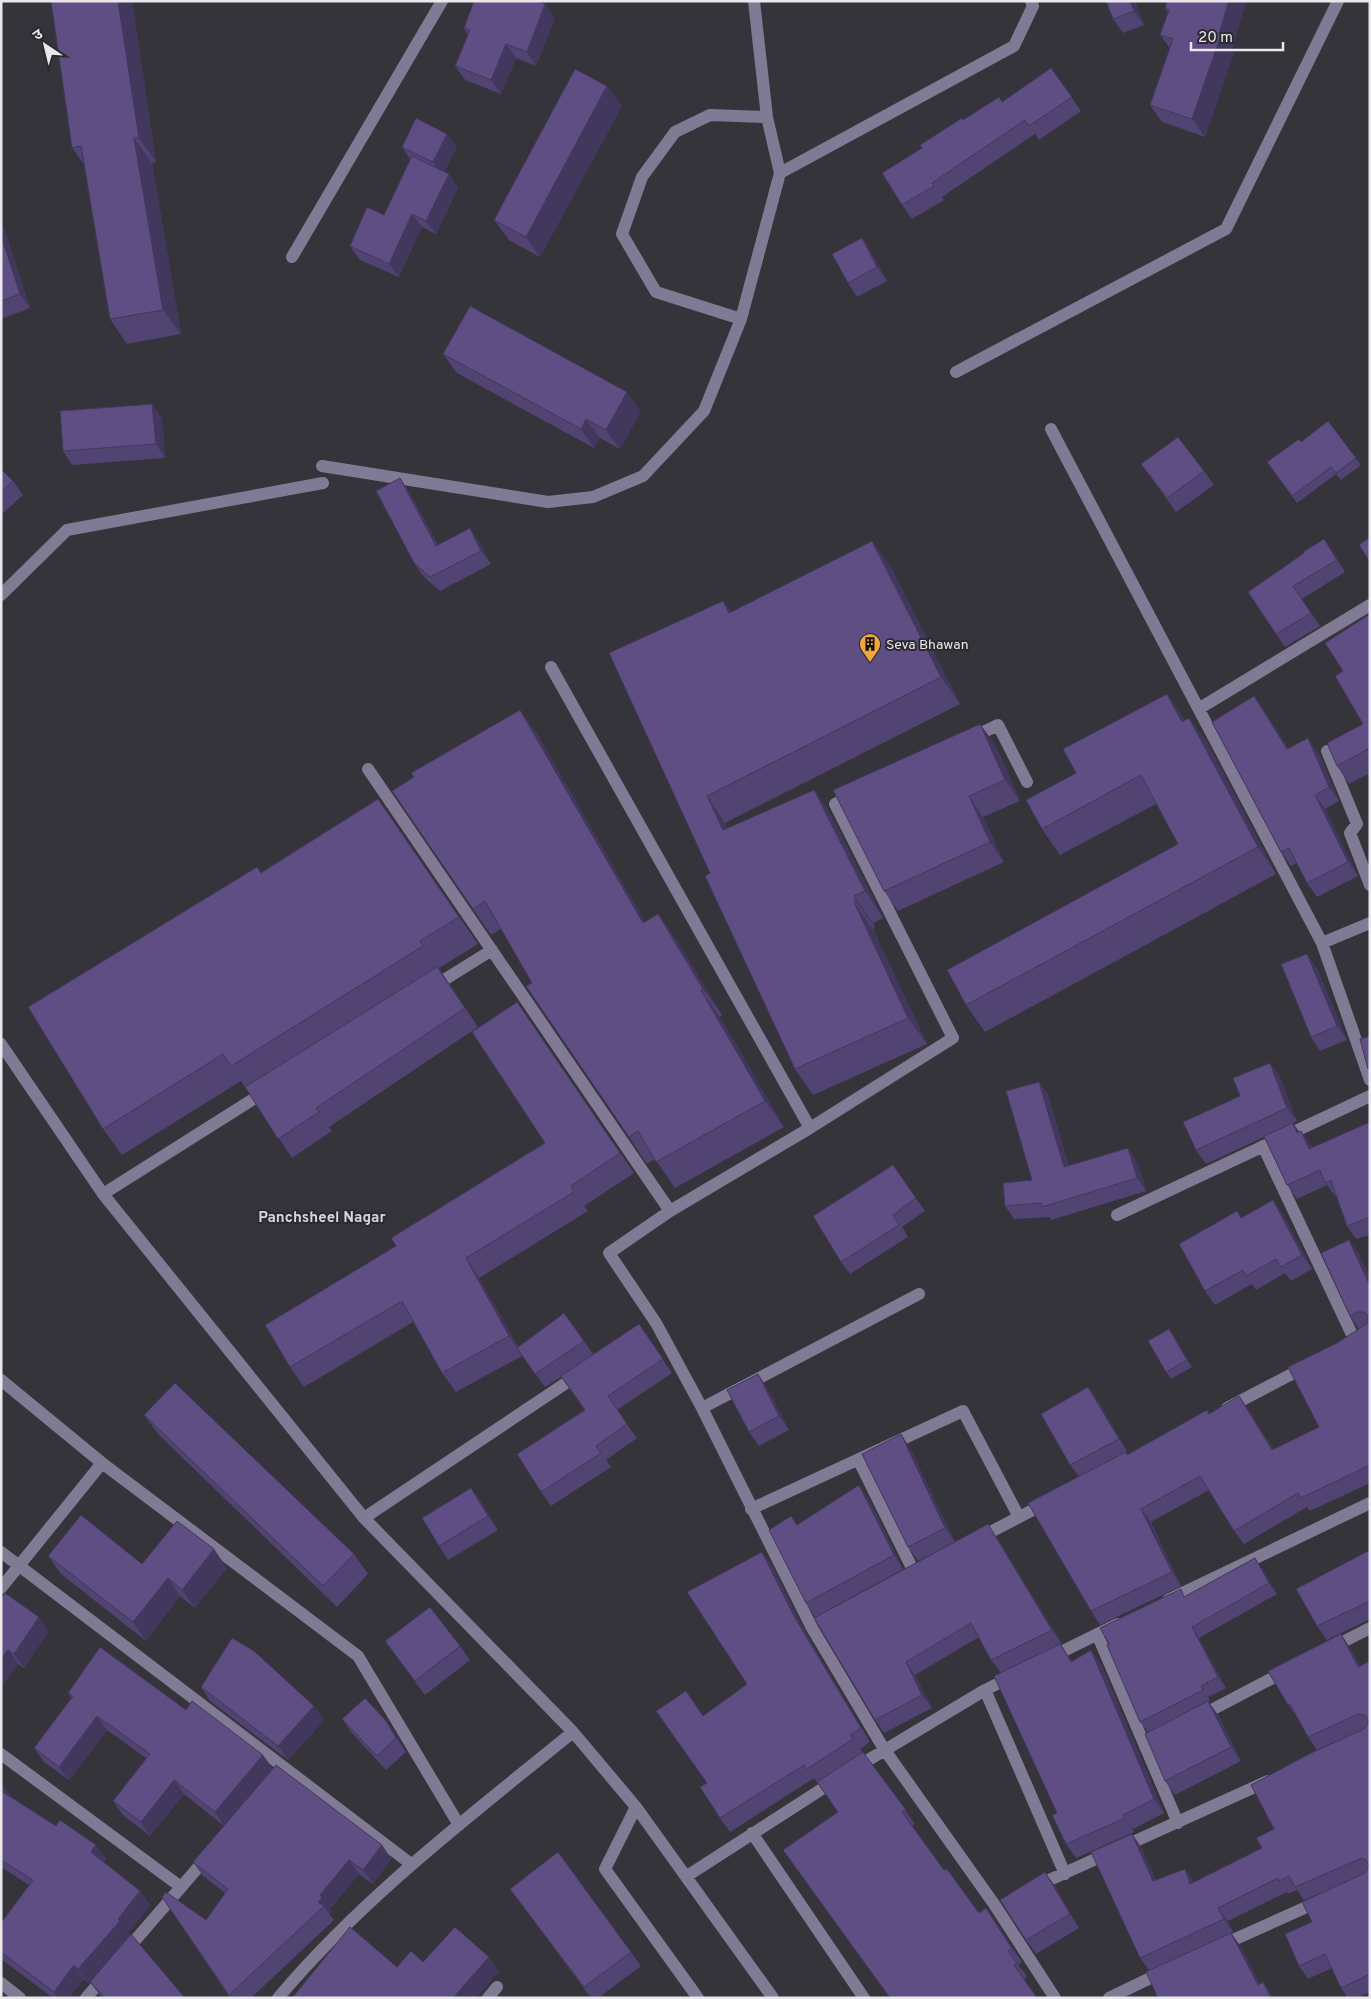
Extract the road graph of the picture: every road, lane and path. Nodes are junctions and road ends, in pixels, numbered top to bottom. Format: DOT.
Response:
graph roads {
  1 [pos="442,1"];
  2 [pos="754,1"];
  3 [pos="1031,1"];
  4 [pos="1338,1"];
  5 [pos="767,117"];
  6 [pos="780,173"];
  7 [pos="292,257"];
  8 [pos="740,319"];
  9 [pos="956,372"];
  10 [pos="1051,429"];
  11 [pos="322,466"];
  12 [pos="323,483"];
  13 [pos="1,595"];
  14 [pos="1370,605"];
  15 [pos="551,667"];
  16 [pos="1200,708"];
  17 [pos="963,742"];
  18 [pos="1327,751"];
  19 [pos="368,769"];
  20 [pos="1027,782"];
  21 [pos="869,787"];
  22 [pos="1370,885"];
  23 [pos="1370,923"];
  24 [pos="1322,943"];
  25 [pos="492,950"];
  26 [pos="424,992"];
  27 [pos="1,1044"];
  28 [pos="1370,1080"];
  29 [pos="280,1082"];
  30 [pos="1370,1096"];
  31 [pos="810,1128"];
  32 [pos="1263,1146"];
  33 [pos="103,1194"];
  34 [pos="670,1212"];
  35 [pos="1118,1215"];
  36 [pos="919,1294"];
  37 [pos="1370,1333"];
  38 [pos="1320,1359"];
  39 [pos="591,1366"];
  40 [pos="1,1380"];
  41 [pos="702,1408"];
  42 [pos="1214,1415"];
  43 [pos="859,1461"];
  44 [pos="102,1463"];
  45 [pos="1064,1494"];
  46 [pos="1370,1502"];
  47 [pos="751,1509"];
  48 [pos="1019,1517"];
  49 [pos="364,1518"];
  50 [pos="966,1544"];
  51 [pos="1,1552"];
  52 [pos="18,1565"];
  53 [pos="914,1572"];
  54 [pos="1,1588"];
  55 [pos="1159,1605"];
  56 [pos="1132,1617"];
  57 [pos="1370,1628"];
  58 [pos="1097,1634"];
  59 [pos="1318,1655"];
  60 [pos="1300,1664"];
  61 [pos="985,1690"];
  62 [pos="1188,1722"];
  63 [pos="573,1732"];
  64 [pos="884,1749"];
  65 [pos="1,1754"];
  66 [pos="1282,1775"];
  67 [pos="636,1807"];
  68 [pos="1178,1823"];
  69 [pos="459,1825"];
  70 [pos="752,1833"];
  71 [pos="214,1850"];
  72 [pos="411,1864"];
  73 [pos="1065,1874"];
  74 [pos="687,1876"];
  75 [pos="181,1887"];
  76 [pos="1021,1893"];
  77 [pos="1335,1894"];
  78 [pos="1213,1950"];
  79 [pos="1178,1965"];
  80 [pos="1,1983"];
  81 [pos="497,1987"];
  82 [pos="1128,1993"];
  83 [pos="20,1998"];
  84 [pos="86,1998"];
  85 [pos="278,1998"];
  86 [pos="488,1998"];
  87 [pos="698,1998"];
  88 [pos="773,1998"];
  89 [pos="864,1998"];
  90 [pos="1055,1998"];
  91 [pos="1109,1998"];
  1 -- 7 [label="street"];
  2 -- 5 [label="street"];
  3 -- 6 [label="street"];
  4 -- 9 [label="street"];
  5 -- 6 [label="street"];
  5 -- 8 [label="street"];
  6 -- 8 [label="street"];
  8 -- 11 [label="street"];
  10 -- 16 [label="street"];
  12 -- 13 [label="street"];
  14 -- 16 [label="street"];
  15 -- 31 [label="street"];
  16 -- 24 [label="street"];
  17 -- 20 [label="street"];
  18 -- 22 [label="street"];
  19 -- 25 [label="street"];
  21 -- 31 [label="street"];
  23 -- 24 [label="street"];
  24 -- 28 [label="street"];
  25 -- 26 [label="street"];
  25 -- 34 [label="street"];
  27 -- 33 [label="street"];
  29 -- 33 [label="street"];
  30 -- 32 [label="street"];
  31 -- 34 [label="street"];
  32 -- 35 [label="street"];
  32 -- 37 [label="street"];
  33 -- 49 [label="street"];
  34 -- 41 [label="street"];
  36 -- 41 [label="street"];
  38 -- 42 [label="street"];
  39 -- 49 [label="street"];
  40 -- 44 [label="street"];
  41 -- 47 [label="street"];
  43 -- 47 [label="street"];
  43 -- 48 [label="street"];
  43 -- 53 [label="street"];
  44 -- 52 [label="street"];
  44 -- 69 [label="street"];
  45 -- 48 [label="street"];
  46 -- 55 [label="street"];
  47 -- 64 [label="street"];
  48 -- 50 [label="street"];
  49 -- 63 [label="street"];
  51 -- 52 [label="street"];
  52 -- 54 [label="street"];
  52 -- 72 [label="street"];
  56 -- 58 [label="street"];
  57 -- 59 [label="street"];
  58 -- 61 [label="street"];
  58 -- 68 [label="street"];
  60 -- 62 [label="street"];
  61 -- 64 [label="street"];
  61 -- 73 [label="street"];
  63 -- 67 [label="street"];
  63 -- 69 [label="street"];
  64 -- 70 [label="street"];
  64 -- 90 [label="street"];
  65 -- 75 [label="street"];
  66 -- 68 [label="street"];
  67 -- 74 [label="street"];
  67 -- 87 [label="street"];
  68 -- 73 [label="street"];
  69 -- 72 [label="street"];
  70 -- 74 [label="street"];
  70 -- 89 [label="street"];
  71 -- 75 [label="street"];
  72 -- 85 [label="street"];
  73 -- 76 [label="street"];
  74 -- 88 [label="street"];
  75 -- 84 [label="street"];
  77 -- 78 [label="street"];
  79 -- 82 [label="street"];
  80 -- 83 [label="street"];
  81 -- 86 [label="street"];
  82 -- 91 [label="street"];
}
